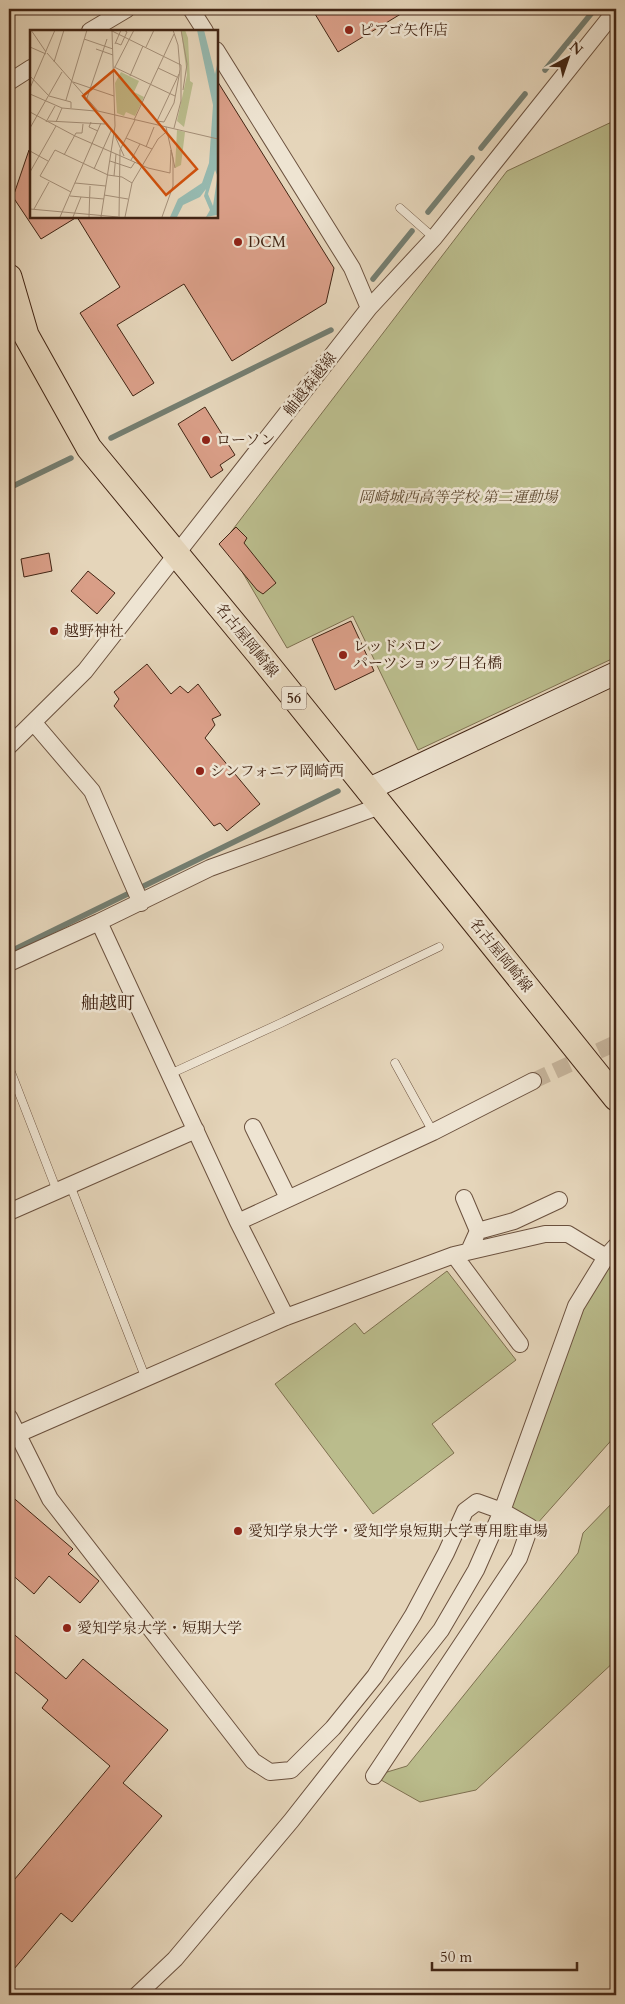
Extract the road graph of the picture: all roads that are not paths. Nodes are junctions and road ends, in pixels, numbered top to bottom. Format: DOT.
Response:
graph roads {
  1 [pos="127,9"];
  2 [pos="191,9"];
  3 [pos="616,10"];
  4 [pos="92,30"];
  5 [pos="204,30"];
  6 [pos="218,53"];
  7 [pos="30,69"];
  8 [pos="9,82"];
  9 [pos="400,208"];
  10 [pos="434,238"];
  11 [pos="9,277"];
  12 [pos="369,308"];
  13 [pos="176,555"];
  14 [pos="616,673"];
  15 [pos="34,723"];
  16 [pos="10,742"];
  17 [pos="373,798"];
  18 [pos="141,902"];
  19 [pos="99,922"];
  20 [pos="439,947"];
  21 [pos="9,963"];
  22 [pos="395,1063"];
  23 [pos="9,1066"];
  24 [pos="170,1074"];
  25 [pos="533,1081"];
  26 [pos="616,1098"];
  27 [pos="253,1127"];
  28 [pos="196,1130"];
  29 [pos="433,1132"];
  30 [pos="64,1188"];
  31 [pos="288,1198"];
  32 [pos="464,1198"];
  33 [pos="558,1200"];
  34 [pos="9,1212"];
  35 [pos="238,1222"];
  36 [pos="478,1231"];
  37 [pos="611,1251"];
  38 [pos="461,1253"];
  39 [pos="286,1318"];
  40 [pos="520,1344"];
  41 [pos="146,1379"];
  42 [pos="9,1417"];
  43 [pos="13,1437"];
  44 [pos="502,1511"];
  45 [pos="374,1776"];
  46 [pos="137,1995"];
  1 -- 4 [label="street"];
  2 -- 5 [label="street"];
  3 -- 10 [label="street, 舳越森越線"];
  6 -- 12 [label="street"];
  7 -- 8 [label="street"];
  9 -- 10 [label="lane"];
  10 -- 12 [label="street, 舳越森越線"];
  11 -- 13 [label="main road, 名古屋岡崎線 / 56"];
  12 -- 13 [label="street, 舳越森越線"];
  13 -- 15 [label="street, 舳越森越線"];
  13 -- 17 [label="main road, 名古屋岡崎線 / 56"];
  14 -- 17 [label="street"];
  15 -- 16 [label="street, 舳越森越線"];
  15 -- 18 [label="street"];
  17 -- 18 [label="street"];
  17 -- 26 [label="main road, 名古屋岡崎線 / 56"];
  18 -- 19 [label="street"];
  19 -- 21 [label="street"];
  19 -- 24 [label="street"];
  20 -- 24 [label="lane"];
  22 -- 29 [label="lane"];
  23 -- 30 [label="lane"];
  24 -- 28 [label="street"];
  25 -- 29 [label="street"];
  27 -- 31 [label="street"];
  28 -- 30 [label="street"];
  28 -- 35 [label="street"];
  29 -- 31 [label="street"];
  30 -- 34 [label="street"];
  30 -- 41 [label="lane"];
  31 -- 35 [label="street"];
  32 -- 36 [label="street"];
  33 -- 36 [label="street"];
  35 -- 39 [label="street"];
  36 -- 38 [label="street"];
  37 -- 38 [label="street"];
  37 -- 44 [label="street"];
  38 -- 39 [label="street"];
  38 -- 40 [label="street"];
  39 -- 41 [label="street"];
  41 -- 43 [label="street"];
  42 -- 43 [label="street"];
  43 -- 44 [label="street"];
  44 -- 45 [label="street"];
  44 -- 46 [label="street"];
}
